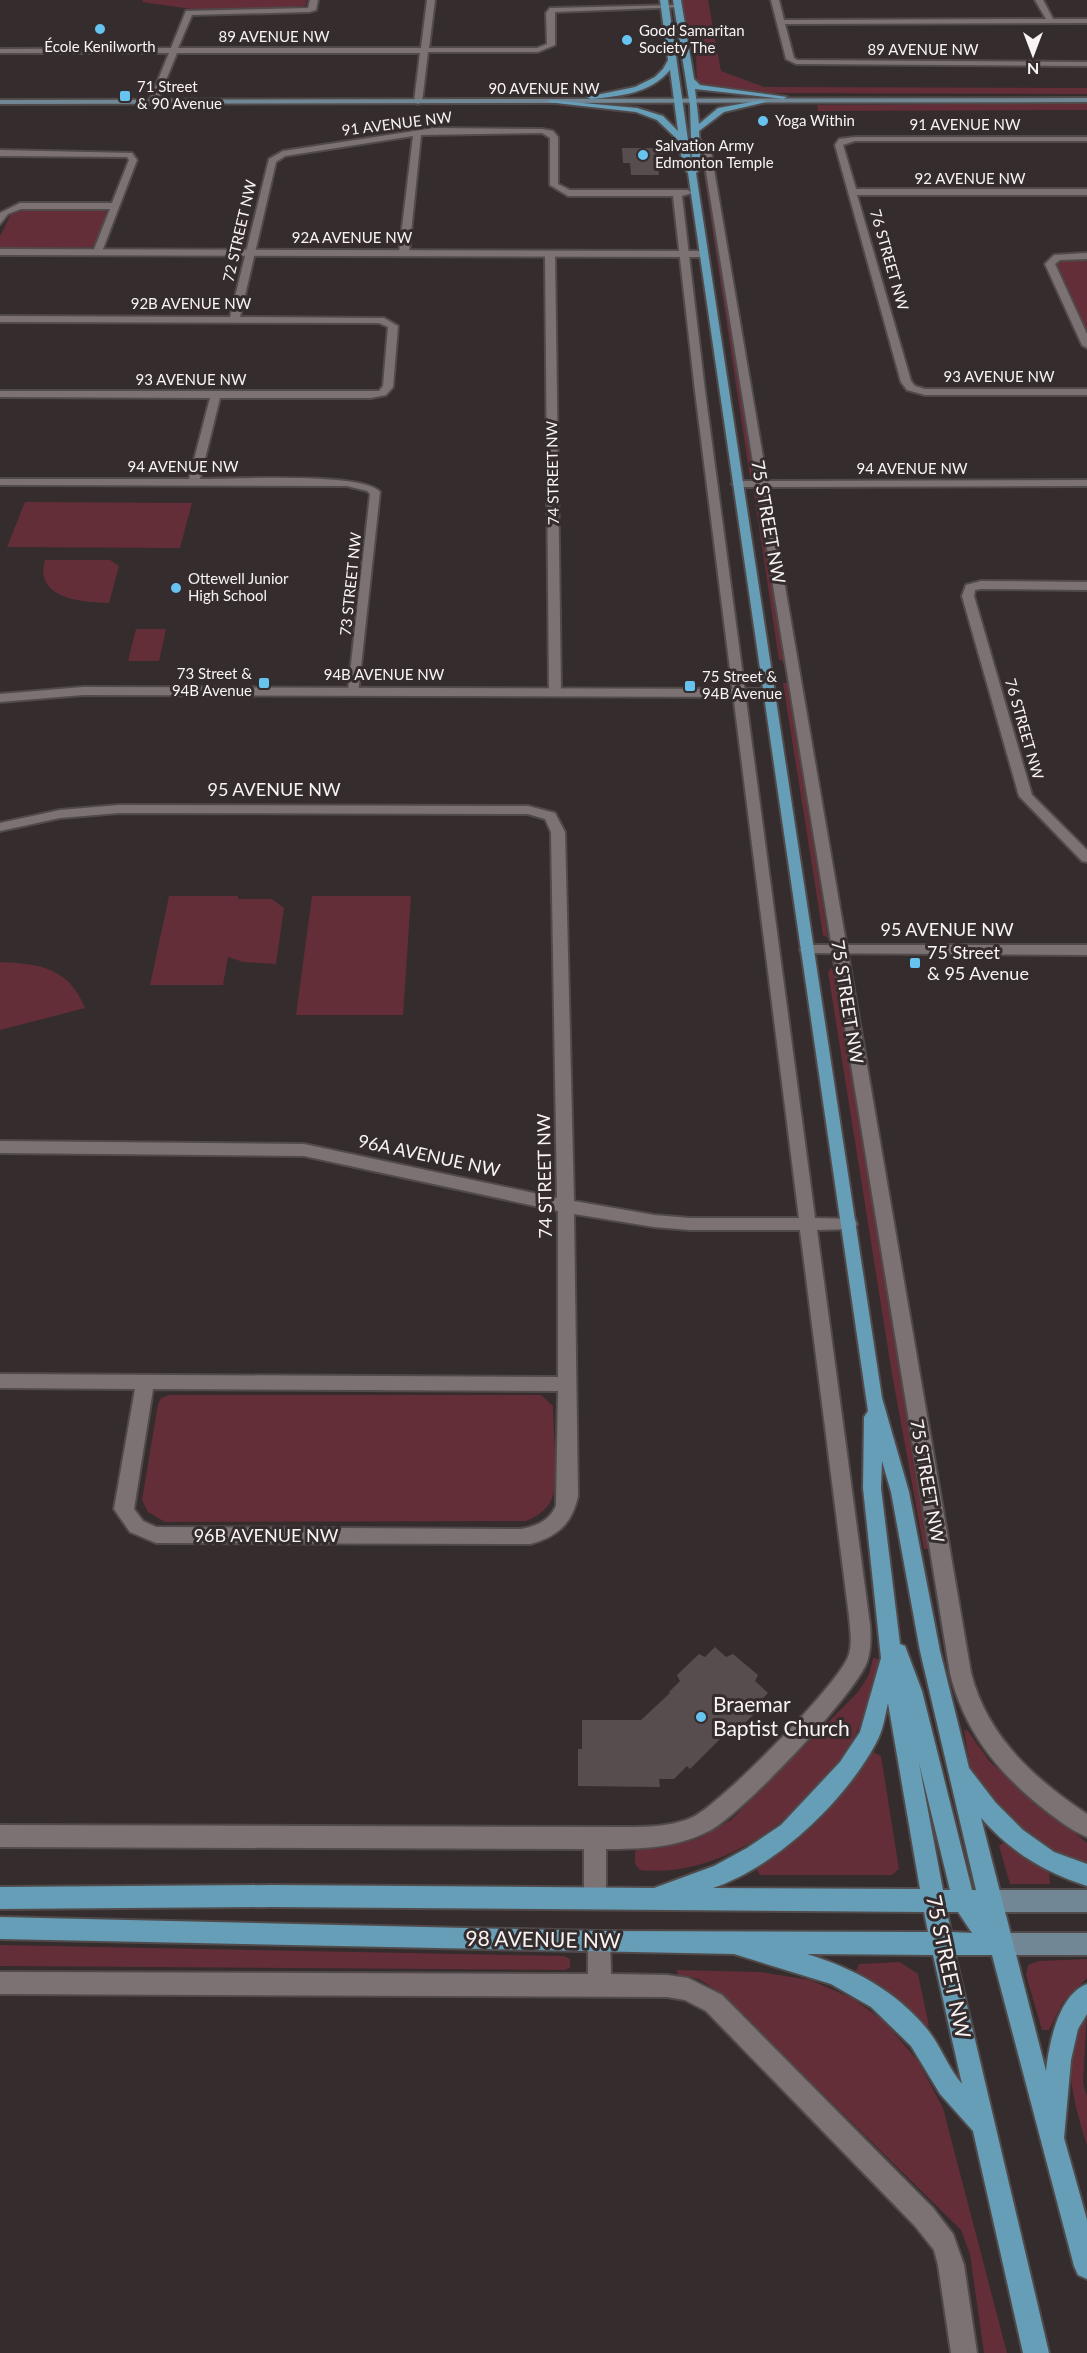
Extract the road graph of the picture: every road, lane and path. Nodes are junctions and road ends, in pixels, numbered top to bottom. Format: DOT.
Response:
graph roads {
  1 [pos="314,0"];
  2 [pos="431,0"];
  3 [pos="1039,0"];
  4 [pos="775,1"];
  5 [pos="665,4"];
  6 [pos="678,4"];
  7 [pos="1051,21"];
  8 [pos="1087,21"];
  9 [pos="779,22"];
  10 [pos="833,22"];
  11 [pos="0,51"];
  12 [pos="172,51"];
  13 [pos="424,51"];
  14 [pos="672,60"];
  15 [pos="1087,64"];
  16 [pos="690,80"];
  17 [pos="783,96"];
  18 [pos="1087,96"];
  19 [pos="0,97"];
  20 [pos="589,97"];
  21 [pos="154,100"];
  22 [pos="419,100"];
  23 [pos="678,100"];
  24 [pos="693,100"];
  25 [pos="1087,100"];
  26 [pos="0,102"];
  27 [pos="551,102"];
  28 [pos="768,102"];
  29 [pos="417,133"];
  30 [pos="696,135"];
  31 [pos="1087,138"];
  32 [pos="683,140"];
  33 [pos="842,141"];
  34 [pos="0,153"];
  35 [pos="283,154"];
  36 [pos="692,173"];
  37 [pos="852,192"];
  38 [pos="904,192"];
  39 [pos="1087,192"];
  40 [pos="678,193"];
  41 [pos="695,193"];
  42 [pos="116,206"];
  43 [pos="859,216"];
  44 [pos="0,221"];
  45 [pos="0,252"];
  46 [pos="98,252"];
  47 [pos="250,253"];
  48 [pos="404,253"];
  49 [pos="550,254"];
  50 [pos="683,254"];
  51 [pos="703,254"];
  52 [pos="1087,256"];
  53 [pos="0,319"];
  54 [pos="234,320"];
  55 [pos="1087,345"];
  56 [pos="911,388"];
  57 [pos="1087,392"];
  58 [pos="382,393"];
  59 [pos="0,394"];
  60 [pos="216,395"];
  61 [pos="0,482"];
  62 [pos="194,482"];
  63 [pos="1087,483"];
  64 [pos="738,484"];
  65 [pos="761,484"];
  66 [pos="366,486"];
  67 [pos="1087,586"];
  68 [pos="354,691"];
  69 [pos="555,692"];
  70 [pos="740,693"];
  71 [pos="769,693"];
  72 [pos="0,698"];
  73 [pos="550,816"];
  74 [pos="0,827"];
  75 [pos="1087,858"];
  76 [pos="807,950"];
  77 [pos="839,950"];
  78 [pos="1087,950"];
  79 [pos="0,1147"];
  80 [pos="566,1206"];
  81 [pos="808,1224"];
  82 [pos="849,1224"];
  83 [pos="0,1381"];
  84 [pos="145,1382"];
  85 [pos="566,1384"];
  86 [pos="873,1398"];
  87 [pos="548,1531"];
  88 [pos="887,1624"];
  89 [pos="891,1657"];
  90 [pos="956,1766"];
  91 [pos="1084,1824"];
  92 [pos="0,1836"];
  93 [pos="595,1838"];
  94 [pos="1087,1875"];
  95 [pos="0,1898"];
  96 [pos="596,1898"];
  97 [pos="650,1898"];
  98 [pos="934,1901"];
  99 [pos="964,1901"];
  100 [pos="990,1901"];
  101 [pos="1087,1901"];
  102 [pos="0,1929"];
  103 [pos="599,1942"];
  104 [pos="727,1942"];
  105 [pos="941,1942"];
  106 [pos="1000,1944"];
  107 [pos="1087,1944"];
  108 [pos="0,1983"];
  109 [pos="600,1986"];
  110 [pos="1087,1995"];
  111 [pos="982,2124"];
  112 [pos="1053,2147"];
  113 [pos="1087,2266"];
  114 [pos="964,2353"];
  115 [pos="1036,2353"];
  1 -- 12 [label="street"];
  2 -- 13 [label="street"];
  3 -- 7 [label="street"];
  4 -- 9 [label="street"];
  4 -- 10 [label="street"];
  5 -- 6 [label="street"];
  5 -- 13 [label="street, 89 AVENUE NW"];
  5 -- 14 [label="main road, 75 STREET NW"];
  6 -- 16 [label="main road, 75 STREET NW"];
  7 -- 8 [label="street"];
  7 -- 10 [label="street"];
  9 -- 10 [label="street"];
  9 -- 15 [label="street, 89 AVENUE NW"];
  11 -- 12 [label="street, 89 AVENUE NW"];
  12 -- 13 [label="street, 89 AVENUE NW"];
  12 -- 21 [label="street"];
  13 -- 22 [label="street"];
  14 -- 20 [label="main road"];
  14 -- 23 [label="main road, 75 STREET NW"];
  16 -- 17 [label="main road"];
  16 -- 24 [label="main road, 75 STREET NW"];
  17 -- 18 [label="main road, 90 AVENUE NW"];
  17 -- 24 [label="main road, 90 AVENUE NW"];
  19 -- 21 [label="main road, 90 AVENUE NW"];
  20 -- 22 [label="main road, 90 AVENUE NW"];
  20 -- 23 [label="main road, 90 AVENUE NW"];
  21 -- 22 [label="main road, 90 AVENUE NW"];
  21 -- 26 [label="main road, 90 AVENUE NW"];
  22 -- 27 [label="main road, 90 AVENUE NW"];
  23 -- 24 [label="main road, 90 AVENUE NW"];
  23 -- 27 [label="main road, 90 AVENUE NW"];
  23 -- 32 [label="main road, 75 STREET NW"];
  24 -- 28 [label="main road, 90 AVENUE NW"];
  24 -- 30 [label="main road, 75 STREET NW"];
  25 -- 28 [label="main road, 90 AVENUE NW"];
  27 -- 32 [label="main road"];
  28 -- 30 [label="main road"];
  29 -- 35 [label="street, 91 AVENUE NW"];
  29 -- 40 [label="street, 91 AVENUE NW"];
  29 -- 48 [label="street"];
  30 -- 36 [label="main road, 75 STREET NW"];
  30 -- 65 [label="street, 75 STREET NW"];
  31 -- 33 [label="street, 91 AVENUE NW"];
  32 -- 36 [label="main road, 75 STREET NW"];
  33 -- 37 [label="street, 76 STREET NW"];
  34 -- 42 [label="street"];
  35 -- 47 [label="street, 72 STREET NW"];
  36 -- 41 [label="main road, 75 STREET NW"];
  37 -- 38 [label="street, 92 AVENUE NW"];
  37 -- 43 [label="street, 76 STREET NW"];
  38 -- 39 [label="street, 92 AVENUE NW"];
  38 -- 43 [label="street"];
  40 -- 41 [label="street"];
  40 -- 50 [label="street"];
  41 -- 51 [label="main road, 75 STREET NW"];
  42 -- 44 [label="street"];
  42 -- 46 [label="street"];
  43 -- 56 [label="street, 76 STREET NW"];
  45 -- 46 [label="street, 92A AVENUE NW"];
  46 -- 47 [label="street, 92A AVENUE NW"];
  47 -- 48 [label="street, 92A AVENUE NW"];
  47 -- 54 [label="street, 72 STREET NW"];
  48 -- 49 [label="street, 92A AVENUE NW"];
  49 -- 50 [label="street, 92A AVENUE NW"];
  49 -- 69 [label="street, 74 STREET NW"];
  50 -- 51 [label="street, 92A AVENUE NW"];
  50 -- 70 [label="street"];
  51 -- 64 [label="main road, 75 STREET NW"];
  52 -- 55 [label="street"];
  53 -- 54 [label="street, 92B AVENUE NW"];
  54 -- 58 [label="street, 92B AVENUE NW"];
  56 -- 57 [label="street, 93 AVENUE NW"];
  58 -- 60 [label="street, 93 AVENUE NW"];
  59 -- 60 [label="street, 93 AVENUE NW"];
  60 -- 62 [label="street"];
  61 -- 62 [label="street, 94 AVENUE NW"];
  62 -- 66 [label="street, 94 AVENUE NW"];
  63 -- 65 [label="street, 94 AVENUE NW"];
  64 -- 65 [label="street, 94 AVENUE NW"];
  64 -- 71 [label="main road, 75 STREET NW"];
  65 -- 77 [label="street, 75 STREET NW"];
  66 -- 68 [label="street, 73 STREET NW"];
  67 -- 75 [label="street, 76 STREET NW"];
  68 -- 69 [label="street, 94B AVENUE NW"];
  68 -- 72 [label="street, 94B AVENUE NW"];
  69 -- 70 [label="street, 94B AVENUE NW"];
  70 -- 71 [label="street, 94B AVENUE NW"];
  70 -- 81 [label="street"];
  71 -- 76 [label="main road, 75 STREET NW"];
  73 -- 74 [label="street, 95 AVENUE NW"];
  73 -- 80 [label="street, 74 STREET NW"];
  76 -- 77 [label="street, 95 AVENUE NW"];
  76 -- 82 [label="main road, 75 STREET NW"];
  77 -- 78 [label="street, 95 AVENUE NW"];
  77 -- 91 [label="street, 75 STREET NW"];
  79 -- 80 [label="street, 96A AVENUE NW"];
  80 -- 81 [label="street, 96A AVENUE NW"];
  80 -- 85 [label="street, 74 STREET NW"];
  81 -- 82 [label="street, 96A AVENUE NW"];
  81 -- 93 [label="street"];
  82 -- 86 [label="main road, 75 STREET NW"];
  83 -- 84 [label="street"];
  84 -- 85 [label="street"];
  84 -- 87 [label="street, 96B AVENUE NW"];
  85 -- 87 [label="street, 74 STREET NW"];
  86 -- 88 [label="main road, 75 STREET NW"];
  86 -- 90 [label="main road, 75 STREET NW"];
  88 -- 89 [label="main road, 75 STREET NW"];
  88 -- 99 [label="main road"];
  89 -- 97 [label="main road"];
  89 -- 98 [label="main road, 75 STREET NW"];
  90 -- 94 [label="main road"];
  90 -- 100 [label="main road, 75 STREET NW"];
  92 -- 93 [label="street"];
  93 -- 96 [label="street"];
  95 -- 96 [label="main road"];
  96 -- 97 [label="main road"];
  97 -- 98 [label="main road"];
  98 -- 99 [label="main road"];
  98 -- 105 [label="main road, 75 STREET NW"];
  99 -- 100 [label="main road"];
  99 -- 106 [label="main road"];
  100 -- 101 [label="main road"];
  100 -- 106 [label="main road, 75 STREET NW"];
  102 -- 103 [label="main road, 98 AVENUE NW"];
  103 -- 104 [label="main road, 98 AVENUE NW"];
  103 -- 109 [label="street"];
  104 -- 105 [label="main road, 98 AVENUE NW"];
  104 -- 111 [label="main road"];
  105 -- 106 [label="main road, 98 AVENUE NW"];
  105 -- 111 [label="main road, 75 STREET NW"];
  106 -- 107 [label="main road, 98 AVENUE NW"];
  106 -- 112 [label="main road, 75 STREET NW"];
  108 -- 109 [label="street"];
  109 -- 114 [label="street"];
  110 -- 112 [label="main road"];
  111 -- 115 [label="main road, 75 STREET NW"];
  112 -- 113 [label="main road, 75 STREET NW"];
}
